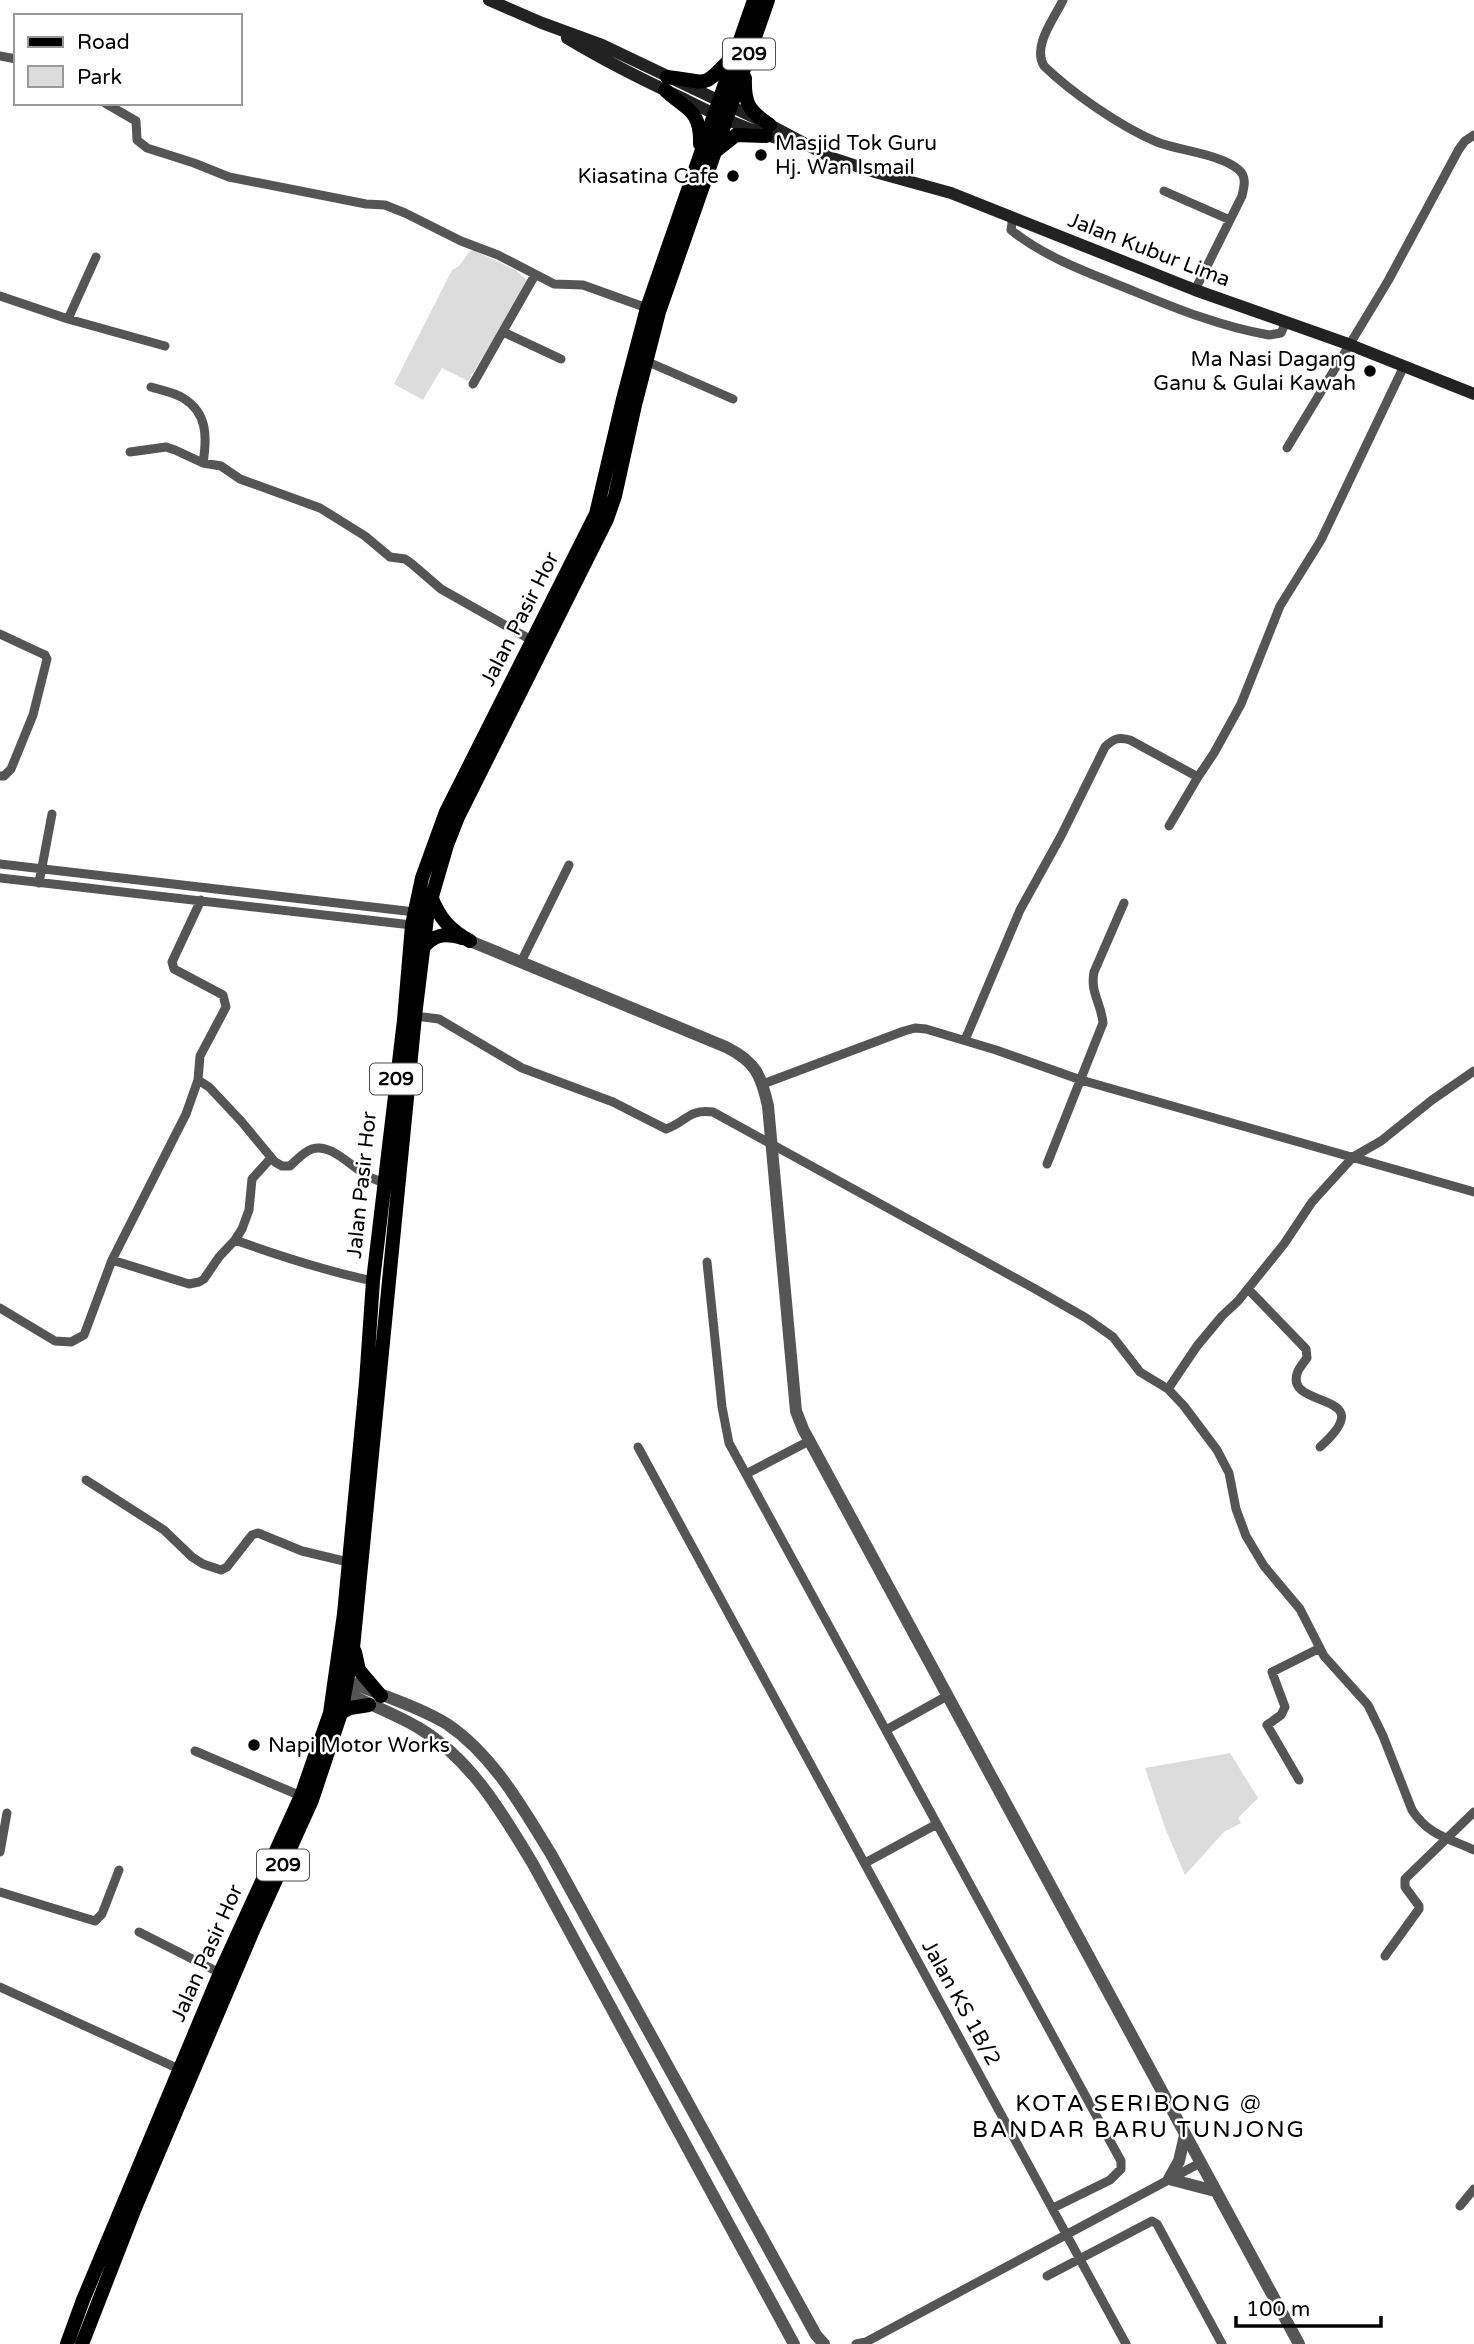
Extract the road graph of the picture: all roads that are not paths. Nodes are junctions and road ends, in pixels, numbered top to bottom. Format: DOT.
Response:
graph roads {
  1 [pos="489,0"];
  2 [pos="754,0"];
  3 [pos="768,0"];
  4 [pos="1063,0"];
  5 [pos="737,52"];
  6 [pos="745,66"];
  7 [pos="666,84"];
  8 [pos="108,105"];
  9 [pos="722,111"];
  10 [pos="768,131"];
  11 [pos="1474,135"];
  12 [pos="707,153"];
  13 [pos="1164,191"];
  14 [pos="1013,217"];
  15 [pos="1230,220"];
  16 [pos="96,257"];
  17 [pos="535,275"];
  18 [pos="1195,290"];
  19 [pos="0,296"];
  20 [pos="647,308"];
  21 [pos="68,319"];
  22 [pos="1286,322"];
  23 [pos="503,332"];
  24 [pos="1348,344"];
  25 [pos="165,346"];
  26 [pos="561,359"];
  27 [pos="646,361"];
  28 [pos="1404,366"];
  29 [pos="473,384"];
  30 [pos="150,387"];
  31 [pos="1474,394"];
  32 [pos="733,399"];
  33 [pos="1287,448"];
  34 [pos="130,452"];
  35 [pos="203,463"];
  36 [pos="0,634"];
  37 [pos="533,641"];
  38 [pos="0,776"];
  39 [pos="1198,777"];
  40 [pos="52,814"];
  41 [pos="1169,826"];
  42 [pos="0,864"];
  43 [pos="569,865"];
  44 [pos="41,869"];
  45 [pos="0,878"];
  46 [pos="39,883"];
  47 [pos="430,896"];
  48 [pos="201,900"];
  49 [pos="1124,903"];
  50 [pos="413,919"];
  51 [pos="470,941"];
  52 [pos="422,949"];
  53 [pos="521,962"];
  54 [pos="415,1016"];
  55 [pos="965,1040"];
  56 [pos="1474,1071"];
  57 [pos="198,1080"];
  58 [pos="1081,1080"];
  59 [pos="763,1084"];
  60 [pos="773,1147"];
  61 [pos="1353,1157"];
  62 [pos="271,1158"];
  63 [pos="1047,1164"];
  64 [pos="385,1182"];
  65 [pos="1474,1192"];
  66 [pos="235,1240"];
  67 [pos="112,1260"];
  68 [pos="707,1262"];
  69 [pos="373,1281"];
  70 [pos="1248,1289"];
  71 [pos="0,1308"];
  72 [pos="1168,1389"];
  73 [pos="809,1441"];
  74 [pos="638,1447"];
  75 [pos="1320,1447"];
  76 [pos="746,1474"];
  77 [pos="86,1480"];
  78 [pos="348,1562"];
  79 [pos="1320,1647"];
  80 [pos="353,1648"];
  81 [pos="347,1687"];
  82 [pos="947,1696"];
  83 [pos="375,1701"];
  84 [pos="341,1713"];
  85 [pos="886,1730"];
  86 [pos="195,1751"];
  87 [pos="1299,1780"];
  88 [pos="301,1796"];
  89 [pos="1474,1812"];
  90 [pos="8,1813"];
  91 [pos="937,1824"];
  92 [pos="1445,1839"];
  93 [pos="1474,1850"];
  94 [pos="0,1852"];
  95 [pos="866,1864"];
  96 [pos="119,1870"];
  97 [pos="0,1892"];
  98 [pos="139,1932"];
  99 [pos="1385,1956"];
  100 [pos="219,1973"];
  101 [pos="0,1987"];
  102 [pos="624,1989"];
  103 [pos="606,1998"];
  104 [pos="179,2069"];
  105 [pos="1185,2135"];
  106 [pos="1200,2163"];
  107 [pos="1170,2179"];
  108 [pos="1474,2189"];
  109 [pos="1216,2191"];
  110 [pos="1460,2206"];
  111 [pos="1053,2208"];
  112 [pos="1067,2233"];
  113 [pos="1080,2258"];
  114 [pos="1047,2276"];
  115 [pos="862,2343"];
  116 [pos="67,2344"];
  117 [pos="82,2344"];
  118 [pos="793,2344"];
  119 [pos="824,2344"];
  120 [pos="1126,2344"];
  121 [pos="1222,2344"];
  122 [pos="1299,2344"];
  1 -- 7 [label="main road, Jalan Kubur Lima"];
  2 -- 5 [label="main road, Jalan Pasir Hor / 209"];
  3 -- 6 [label="main road, Jalan Pasir Hor / 209"];
  4 -- 15 [label="street"];
  5 -- 7 [label="main road"];
  5 -- 9 [label="main road, Jalan Pasir Hor / 209"];
  6 -- 9 [label="main road, Jalan Pasir Hor / 209"];
  6 -- 10 [label="main road"];
  7 -- 9 [label="main road, Jalan Kubur Lima"];
  7 -- 12 [label="main road"];
  8 -- 17 [label="street"];
  9 -- 10 [label="main road, Jalan Kubur Lima"];
  9 -- 12 [label="main road, Jalan Pasir Hor / 209"];
  10 -- 12 [label="main road"];
  10 -- 14 [label="main road, Jalan Kubur Lima"];
  11 -- 24 [label="street"];
  12 -- 20 [label="main road, Jalan Pasir Hor / 209"];
  12 -- 27 [label="main road, Jalan Pasir Hor / 209"];
  13 -- 15 [label="street"];
  14 -- 18 [label="main road, Jalan Kubur Lima"];
  14 -- 22 [label="street"];
  15 -- 18 [label="street"];
  16 -- 21 [label="street"];
  17 -- 20 [label="street"];
  17 -- 23 [label="street"];
  18 -- 22 [label="main road, Jalan Kubur Lima"];
  19 -- 21 [label="street"];
  20 -- 37 [label="main road, Jalan Pasir Hor / 209"];
  21 -- 25 [label="street"];
  22 -- 24 [label="main road, Jalan Kubur Lima"];
  23 -- 26 [label="street"];
  23 -- 29 [label="street"];
  24 -- 28 [label="main road, Jalan Kubur Lima"];
  24 -- 33 [label="street"];
  27 -- 32 [label="street"];
  27 -- 47 [label="main road, Jalan Pasir Hor / 209"];
  28 -- 31 [label="main road, Jalan Kubur Lima"];
  28 -- 39 [label="street"];
  30 -- 35 [label="street"];
  34 -- 35 [label="street"];
  35 -- 37 [label="street"];
  36 -- 38 [label="street"];
  37 -- 50 [label="main road, Jalan Pasir Hor / 209"];
  39 -- 41 [label="street"];
  39 -- 55 [label="street"];
  40 -- 44 [label="street"];
  42 -- 44 [label="street"];
  43 -- 53 [label="street"];
  44 -- 46 [label="street"];
  44 -- 50 [label="street"];
  45 -- 46 [label="street"];
  46 -- 48 [label="street"];
  47 -- 51 [label="main road"];
  47 -- 52 [label="main road, Jalan Pasir Hor / 209"];
  48 -- 50 [label="street"];
  48 -- 57 [label="street"];
  49 -- 58 [label="street"];
  50 -- 64 [label="main road, Jalan Pasir Hor / 209"];
  51 -- 52 [label="main road"];
  51 -- 53 [label="street"];
  52 -- 54 [label="main road, Jalan Pasir Hor / 209"];
  53 -- 59 [label="street"];
  54 -- 60 [label="street"];
  54 -- 80 [label="main road, Jalan Pasir Hor / 209"];
  55 -- 58 [label="street"];
  55 -- 59 [label="street"];
  56 -- 61 [label="street"];
  57 -- 62 [label="street"];
  57 -- 67 [label="street"];
  58 -- 61 [label="street"];
  58 -- 63 [label="street"];
  59 -- 60 [label="street"];
  60 -- 72 [label="street"];
  60 -- 73 [label="street"];
  61 -- 65 [label="street"];
  61 -- 70 [label="street"];
  62 -- 64 [label="street"];
  62 -- 66 [label="street"];
  64 -- 69 [label="main road, Jalan Pasir Hor / 209"];
  66 -- 67 [label="street"];
  66 -- 69 [label="street"];
  67 -- 71 [label="street"];
  68 -- 76 [label="street"];
  69 -- 78 [label="main road, Jalan Pasir Hor / 209"];
  70 -- 72 [label="street"];
  70 -- 75 [label="street"];
  72 -- 79 [label="street"];
  73 -- 76 [label="street"];
  73 -- 82 [label="street"];
  74 -- 95 [label="street, Jalan KS 1B/2"];
  76 -- 85 [label="street"];
  77 -- 78 [label="street"];
  78 -- 88 [label="main road, Jalan Pasir Hor / 209"];
  79 -- 87 [label="street"];
  79 -- 92 [label="street"];
  80 -- 81 [label="main road, Jalan Pasir Hor / 209"];
  80 -- 83 [label="main road"];
  81 -- 83 [label="street"];
  81 -- 84 [label="main road, Jalan Pasir Hor / 209"];
  82 -- 85 [label="street"];
  82 -- 105 [label="street"];
  83 -- 84 [label="main road"];
  83 -- 102 [label="street"];
  83 -- 103 [label="street"];
  84 -- 117 [label="main road, Jalan Pasir Hor / 209"];
  85 -- 91 [label="street"];
  86 -- 88 [label="street"];
  88 -- 100 [label="main road, Jalan Pasir Hor / 209"];
  89 -- 92 [label="street"];
  90 -- 94 [label="street"];
  91 -- 95 [label="street"];
  91 -- 111 [label="street"];
  92 -- 93 [label="street"];
  92 -- 99 [label="street"];
  95 -- 111 [label="street, Jalan KS 1B/2"];
  96 -- 97 [label="street"];
  98 -- 100 [label="street"];
  100 -- 104 [label="main road, Jalan Pasir Hor / 209"];
  101 -- 104 [label="street"];
  102 -- 103 [label="street"];
  102 -- 119 [label="street"];
  103 -- 118 [label="street"];
  104 -- 116 [label="main road, Jalan Pasir Hor / 209"];
  105 -- 106 [label="street"];
  105 -- 107 [label="street"];
  106 -- 107 [label="street"];
  106 -- 109 [label="street"];
  107 -- 109 [label="street"];
  107 -- 112 [label="street"];
  108 -- 110 [label="street"];
  109 -- 122 [label="street"];
  111 -- 112 [label="street, Jalan KS 1B/2"];
  112 -- 113 [label="street, Jalan KS 1B/2"];
  112 -- 115 [label="street"];
  113 -- 114 [label="street"];
  113 -- 120 [label="street, Jalan KS 1B/2"];
  113 -- 121 [label="street"];
}
